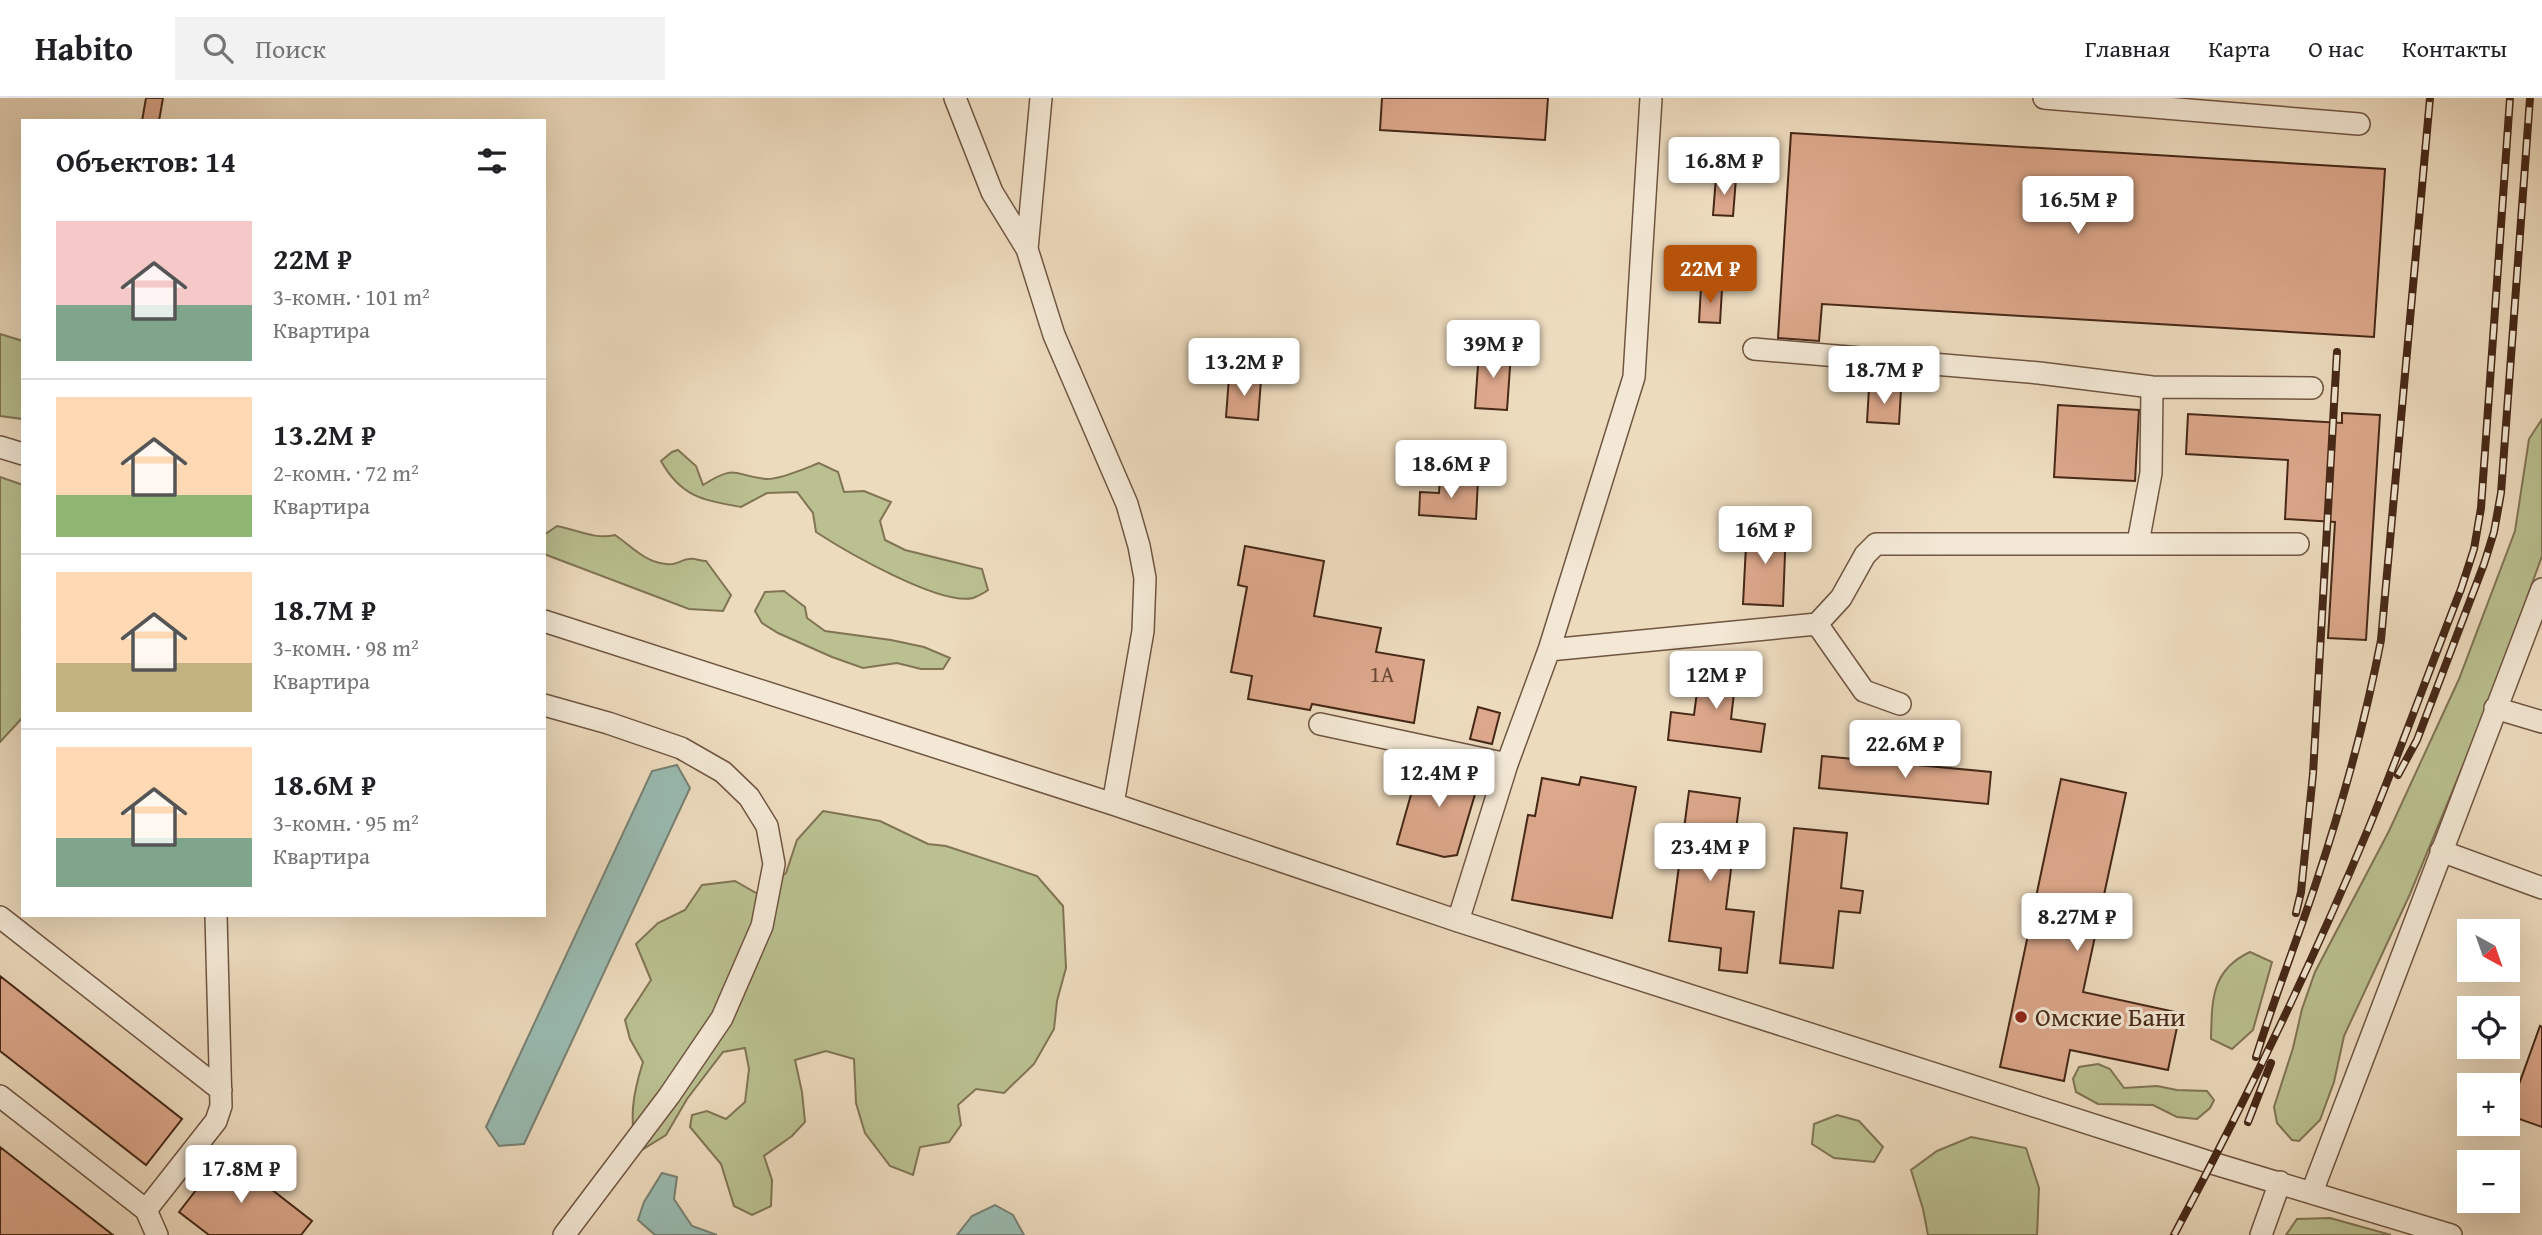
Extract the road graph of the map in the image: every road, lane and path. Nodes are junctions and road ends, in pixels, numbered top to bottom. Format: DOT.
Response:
graph roads {
  1 [pos="955,98"];
  2 [pos="1041,98"];
  3 [pos="1651,98"];
  4 [pos="2044,98"];
  5 [pos="2359,124"];
  6 [pos="1027,249"];
  7 [pos="1754,349"];
  8 [pos="2152,387"];
  9 [pos="2312,388"];
  10 [pos="0,447"];
  11 [pos="21,453"];
  12 [pos="2138,543"];
  13 [pos="2298,544"];
  14 [pos="2542,589"];
  15 [pos="546,622"];
  16 [pos="1817,624"];
  17 [pos="1549,650"];
  18 [pos="1900,704"];
  19 [pos="546,706"];
  20 [pos="2495,708"];
  21 [pos="2542,722"];
  22 [pos="1320,724"];
  23 [pos="1507,764"];
  24 [pos="1113,804"];
  25 [pos="2441,851"];
  26 [pos="2542,888"];
  27 [pos="0,917"];
  28 [pos="216,917"];
  29 [pos="1458,921"];
  30 [pos="221,1090"];
  31 [pos="0,1096"];
  32 [pos="2280,1182"];
  33 [pos="2312,1192"];
  34 [pos="146,1210"];
  35 [pos="156,1235"];
  36 [pos="564,1235"];
  37 [pos="2261,1235"];
  38 [pos="2451,1235"];
  1 -- 6 [label="street"];
  2 -- 6 [label="street"];
  3 -- 17 [label="street"];
  4 -- 5 [label="street"];
  6 -- 24 [label="street"];
  7 -- 8 [label="street"];
  8 -- 9 [label="street"];
  8 -- 12 [label="street"];
  10 -- 11 [label="street"];
  12 -- 13 [label="street"];
  12 -- 16 [label="street"];
  14 -- 20 [label="street"];
  15 -- 24 [label="street"];
  16 -- 17 [label="street"];
  16 -- 18 [label="street"];
  17 -- 23 [label="street"];
  19 -- 36 [label="street"];
  20 -- 21 [label="street"];
  20 -- 25 [label="street"];
  22 -- 23 [label="street"];
  23 -- 29 [label="street"];
  24 -- 29 [label="street"];
  25 -- 26 [label="street"];
  25 -- 33 [label="street"];
  27 -- 30 [label="street"];
  28 -- 30 [label="street"];
  29 -- 32 [label="street"];
  30 -- 34 [label="street"];
  31 -- 34 [label="street"];
  32 -- 33 [label="street"];
  32 -- 37 [label="street"];
  33 -- 38 [label="street"];
  34 -- 35 [label="street"];
}
